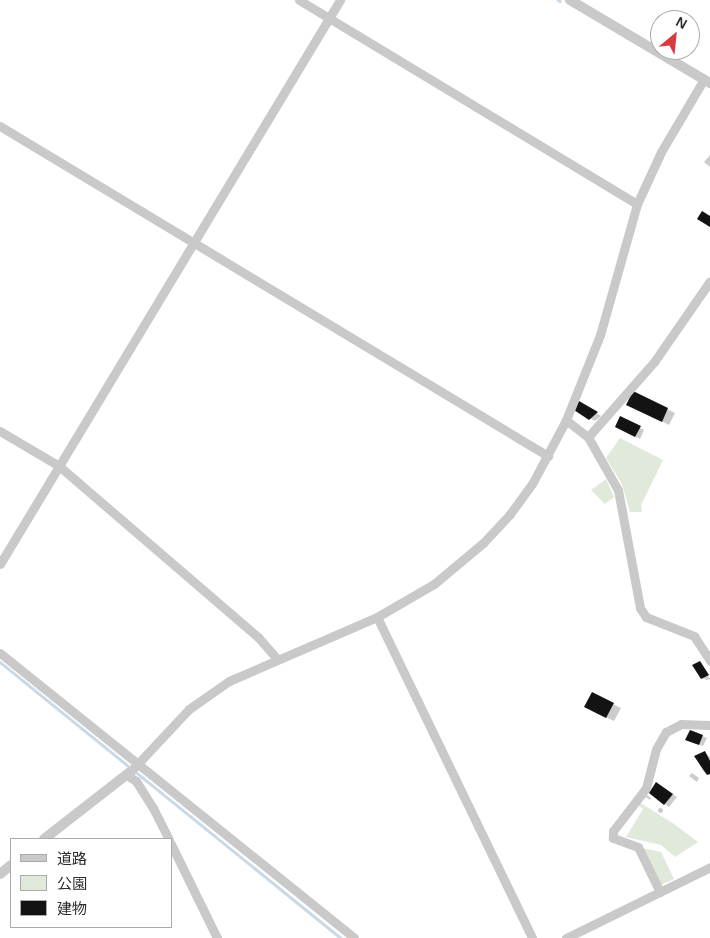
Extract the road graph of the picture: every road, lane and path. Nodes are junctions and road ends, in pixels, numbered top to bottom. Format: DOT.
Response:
graph roads {
  1 [pos="299,0"];
  2 [pos="340,0"];
  3 [pos="570,0"];
  4 [pos="330,18"];
  5 [pos="707,81"];
  6 [pos="0,126"];
  7 [pos="637,204"];
  8 [pos="192,241"];
  9 [pos="710,281"];
  10 [pos="566,420"];
  11 [pos="0,432"];
  12 [pos="588,437"];
  13 [pos="548,456"];
  14 [pos="59,466"];
  15 [pos="0,564"];
  16 [pos="377,617"];
  17 [pos="0,653"];
  18 [pos="278,660"];
  19 [pos="710,661"];
  20 [pos="710,725"];
  21 [pos="133,768"];
  22 [pos="45,838"];
  23 [pos="168,838"];
  24 [pos="172,846"];
  25 [pos="10,866"];
  26 [pos="710,867"];
  27 [pos="0,874"];
  28 [pos="660,892"];
  29 [pos="218,938"];
  30 [pos="354,938"];
  31 [pos="532,938"];
  32 [pos="566,938"];
  1 -- 4 [label="street"];
  2 -- 4 [label="street"];
  3 -- 5 [label="street"];
  4 -- 7 [label="street"];
  4 -- 8 [label="street"];
  5 -- 7 [label="street"];
  6 -- 8 [label="street"];
  7 -- 10 [label="street"];
  8 -- 13 [label="street"];
  8 -- 14 [label="street"];
  9 -- 12 [label="street"];
  10 -- 12 [label="street"];
  10 -- 13 [label="street"];
  11 -- 14 [label="street"];
  12 -- 19 [label="street"];
  13 -- 16 [label="street"];
  14 -- 15 [label="street"];
  14 -- 18 [label="street"];
  16 -- 18 [label="street"];
  16 -- 31 [label="street"];
  17 -- 21 [label="street"];
  18 -- 21 [label="street"];
  20 -- 28 [label="street"];
  21 -- 22 [label="street"];
  21 -- 23 [label="street"];
  21 -- 30 [label="street"];
  24 -- 29 [label="street"];
  25 -- 27 [label="street"];
  26 -- 28 [label="street"];
  28 -- 32 [label="street"];
}
